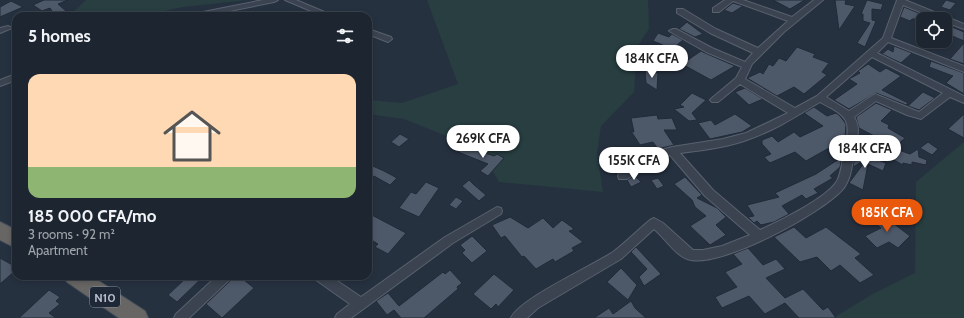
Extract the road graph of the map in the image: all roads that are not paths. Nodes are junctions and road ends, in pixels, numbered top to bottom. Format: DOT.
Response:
graph roads {
  1 [pos="274,0"];
  2 [pos="289,0"];
  3 [pos="730,0"];
  4 [pos="736,0"];
  5 [pos="819,0"];
  6 [pos="901,1"];
  7 [pos="716,10"];
  8 [pos="680,11"];
  9 [pos="213,12"];
  10 [pos="320,12"];
  11 [pos="928,12"];
  12 [pos="793,20"];
  13 [pos="952,22"];
  14 [pos="964,27"];
  15 [pos="673,31"];
  16 [pos="372,33"];
  17 [pos="388,39"];
  18 [pos="887,39"];
  19 [pos="759,52"];
  20 [pos="871,53"];
  21 [pos="747,66"];
  22 [pos="964,69"];
  23 [pos="12,78"];
  24 [pos="740,80"];
  25 [pos="0,83"];
  26 [pos="950,93"];
  27 [pos="820,98"];
  28 [pos="715,100"];
  29 [pos="964,100"];
  30 [pos="796,113"];
  31 [pos="848,116"];
  32 [pos="672,150"];
  33 [pos="623,176"];
  34 [pos="497,211"];
  35 [pos="0,230"];
  36 [pos="759,236"];
  37 [pos="12,238"];
  38 [pos="80,280"];
  39 [pos="220,280"];
  40 [pos="326,280"];
  41 [pos="361,304"];
  42 [pos="137,318"];
  43 [pos="180,318"];
  44 [pos="341,318"];
  45 [pos="517,318"];
  1 -- 9 [label="street"];
  2 -- 10 [label="street"];
  3 -- 7 [label="street"];
  4 -- 12 [label="street"];
  5 -- 12 [label="street"];
  6 -- 11 [label="street"];
  6 -- 18 [label="street"];
  8 -- 19 [label="street"];
  12 -- 19 [label="street"];
  13 -- 14 [label="street"];
  15 -- 21 [label="street"];
  16 -- 17 [label="street"];
  18 -- 20 [label="street"];
  18 -- 22 [label="street"];
  19 -- 21 [label="street"];
  20 -- 26 [label="street"];
  20 -- 27 [label="street"];
  21 -- 24 [label="street"];
  23 -- 25 [label="street"];
  24 -- 28 [label="street"];
  24 -- 30 [label="street"];
  26 -- 29 [label="street"];
  26 -- 31 [label="street"];
  27 -- 30 [label="street"];
  27 -- 31 [label="street"];
  30 -- 32 [label="street"];
  31 -- 36 [label="street"];
  32 -- 33 [label="street"];
  32 -- 36 [label="street"];
  34 -- 41 [label="street"];
  35 -- 37 [label="highway"];
  36 -- 45 [label="street"];
  38 -- 42 [label="highway, N10"];
  39 -- 43 [label="street"];
  40 -- 41 [label="street"];
  41 -- 44 [label="street"];
}
